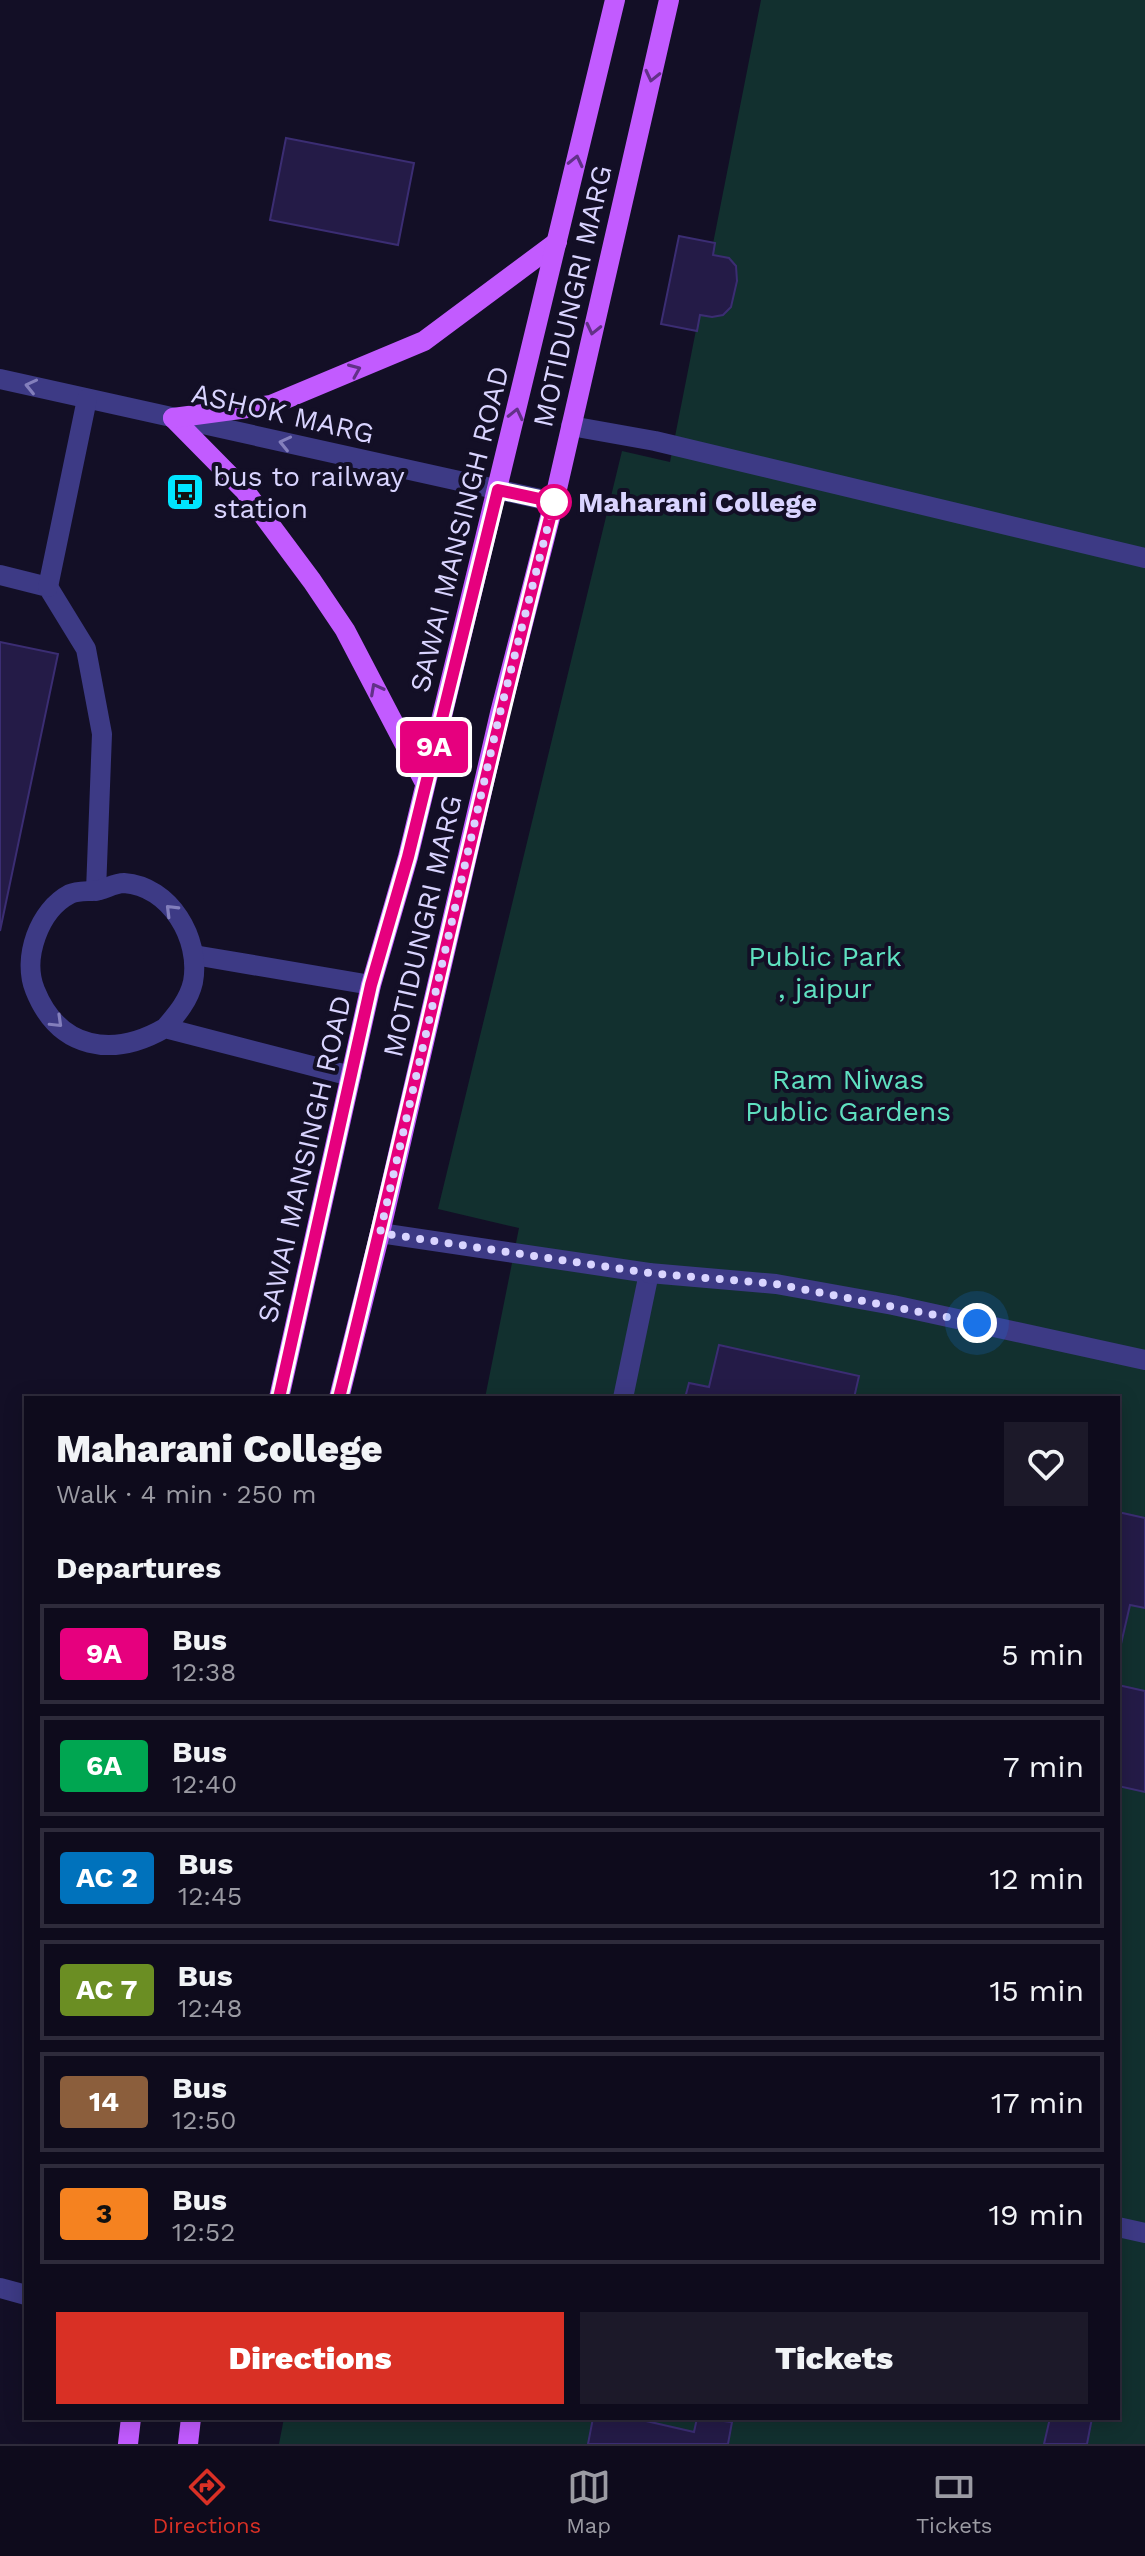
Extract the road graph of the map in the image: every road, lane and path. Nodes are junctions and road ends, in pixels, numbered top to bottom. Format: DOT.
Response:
graph roads {
  1 [pos="615,0"];
  2 [pos="669,0"];
  3 [pos="557,242"];
  4 [pos="0,379"];
  5 [pos="87,399"];
  6 [pos="173,418"];
  7 [pos="571,426"];
  8 [pos="498,490"];
  9 [pos="554,502"];
  10 [pos="1145,558"];
  11 [pos="0,575"];
  12 [pos="48,587"];
  13 [pos="425,783"];
  14 [pos="96,891"];
  15 [pos="194,955"];
  16 [pos="371,985"];
  17 [pos="165,1028"];
  18 [pos="351,1076"];
  19 [pos="380,1233"];
  20 [pos="649,1273"];
  21 [pos="1145,1360"];
  22 [pos="279,1396"];
  23 [pos="339,1396"];
  24 [pos="623,1396"];
  25 [pos="1120,2227"];
  26 [pos="1145,2233"];
  27 [pos="0,2288"];
  28 [pos="24,2294"];
  29 [pos="131,2420"];
  30 [pos="191,2420"];
  31 [pos="128,2444"];
  32 [pos="188,2444"];
  3 -- 1 [label="main road, SAWAI MANSINGH ROAD, one-way"];
  2 -- 7 [label="main road, MOTIDUNGRI MARG, one-way"];
  6 -- 3 [label="main road, one-way"];
  8 -- 3 [label="main road, SAWAI MANSINGH ROAD, one-way"];
  5 -- 4 [label="street, ASHOK MARG, one-way"];
  5 -- 6 [label="street, ASHOK MARG"];
  5 -- 12 [label="street"];
  8 -- 6 [label="street, ASHOK MARG, one-way"];
  13 -- 6 [label="main road, one-way"];
  7 -- 9 [label="main road, MOTIDUNGRI MARG"];
  7 -- 10 [label="street"];
  8 -- 9 [label="street, ASHOK MARG"];
  8 -- 13 [label="main road, SAWAI MANSINGH ROAD"];
  9 -- 19 [label="main road, MOTIDUNGRI MARG"];
  11 -- 12 [label="street"];
  12 -- 14 [label="street"];
  13 -- 16 [label="main road, SAWAI MANSINGH ROAD"];
  15 -- 14 [label="street, one-way"];
  14 -- 17 [label="street, one-way"];
  15 -- 16 [label="street"];
  15 -- 17 [label="street"];
  16 -- 18 [label="main road, SAWAI MANSINGH ROAD"];
  17 -- 18 [label="street"];
  18 -- 22 [label="main road, SAWAI MANSINGH ROAD"];
  19 -- 20 [label="street"];
  19 -- 23 [label="main road, MOTIDUNGRI MARG"];
  20 -- 21 [label="street"];
  20 -- 24 [label="street"];
  25 -- 26 [label="street"];
  27 -- 28 [label="street"];
  29 -- 31 [label="main road"];
  30 -- 32 [label="main road"];
}
